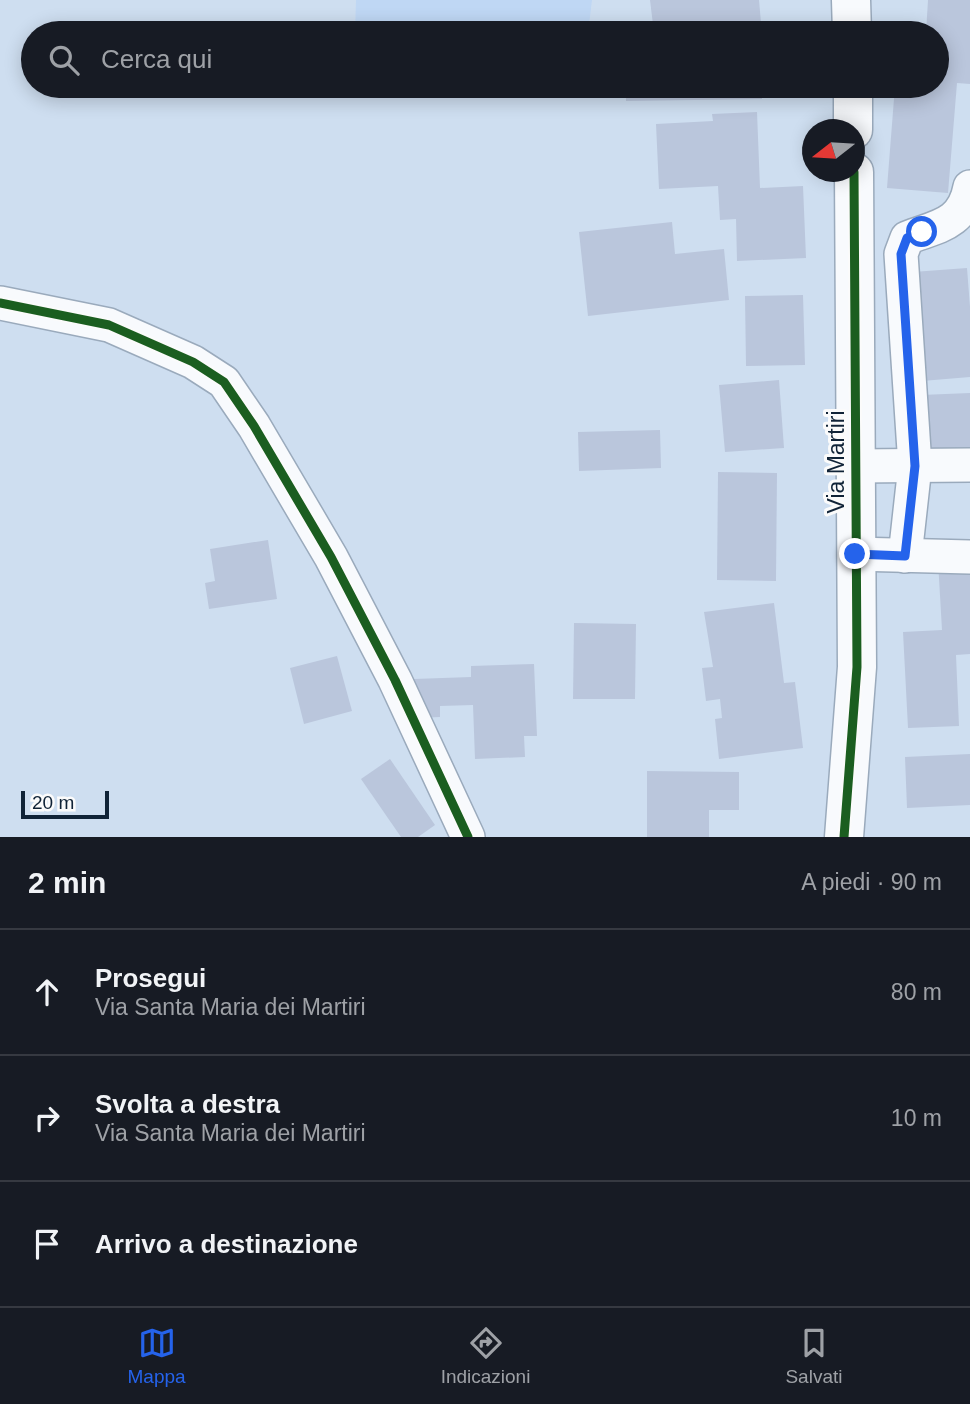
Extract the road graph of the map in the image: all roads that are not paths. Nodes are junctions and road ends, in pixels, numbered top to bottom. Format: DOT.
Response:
graph roads {
  1 [pos="851,0"];
  2 [pos="852,21"];
  3 [pos="853,98"];
  4 [pos="853,119"];
  5 [pos="854,182"];
  6 [pos="970,187"];
  7 [pos="0,303"];
  8 [pos="970,465"];
  9 [pos="856,466"];
  10 [pos="915,466"];
  11 [pos="855,554"];
  12 [pos="905,556"];
  13 [pos="970,558"];
  14 [pos="468,837"];
  15 [pos="845,837"];
  1 -- 2 [label="main road"];
  3 -- 4 [label="main road"];
  5 -- 9 [label="main road, Via Martiri"];
  6 -- 10 [label="street"];
  7 -- 14 [label="street"];
  8 -- 10 [label="street"];
  9 -- 10 [label="street"];
  9 -- 11 [label="main road, Via Martiri"];
  10 -- 12 [label="street"];
  11 -- 12 [label="street"];
  11 -- 15 [label="main road, Via Martiri"];
  12 -- 13 [label="street"];
}
